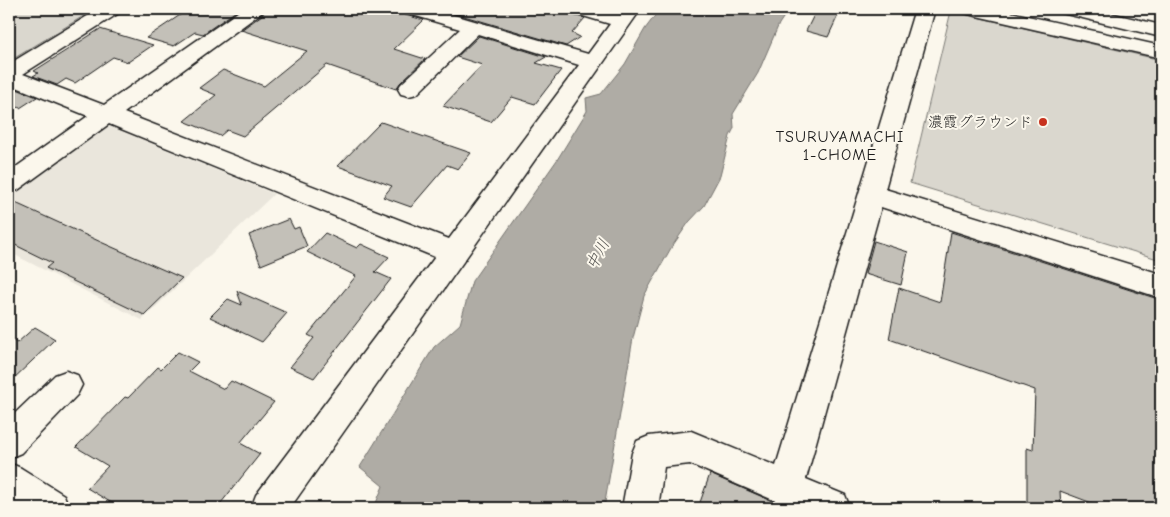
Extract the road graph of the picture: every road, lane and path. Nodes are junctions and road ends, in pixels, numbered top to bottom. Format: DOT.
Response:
graph roads {
  1 [pos="112,9"];
  2 [pos="254,9"];
  3 [pos="580,9"];
  4 [pos="925,9"];
  5 [pos="972,9"];
  6 [pos="1069,9"];
  7 [pos="422,10"];
  8 [pos="627,15"];
  9 [pos="1130,16"];
  10 [pos="1161,20"];
  11 [pos="474,27"];
  12 [pos="1161,31"];
  13 [pos="1160,52"];
  14 [pos="593,62"];
  15 [pos="9,74"];
  16 [pos="409,89"];
  17 [pos="106,115"];
  18 [pos="9,184"];
  19 [pos="871,194"];
  20 [pos="455,253"];
  21 [pos="1161,286"];
  22 [pos="66,385"];
  23 [pos="9,442"];
  24 [pos="9,480"];
  25 [pos="786,489"];
  26 [pos="51,508"];
  27 [pos="269,508"];
  28 [pos="640,508"];
  29 [pos="832,508"];
  1 -- 15 [label="street"];
  2 -- 17 [label="street"];
  3 -- 8 [label="street"];
  4 -- 19 [label="street"];
  5 -- 13 [label="street"];
  6 -- 9 [label="street"];
  7 -- 11 [label="street"];
  8 -- 14 [label="street"];
  9 -- 10 [label="street"];
  9 -- 12 [label="street"];
  11 -- 14 [label="street"];
  11 -- 16 [label="street"];
  14 -- 20 [label="street"];
  15 -- 17 [label="street"];
  17 -- 18 [label="street"];
  17 -- 20 [label="street"];
  19 -- 21 [label="street"];
  19 -- 25 [label="street"];
  20 -- 27 [label="street"];
  22 -- 23 [label="street"];
  24 -- 26 [label="street"];
  25 -- 28 [label="street"];
  25 -- 29 [label="street"];
}
